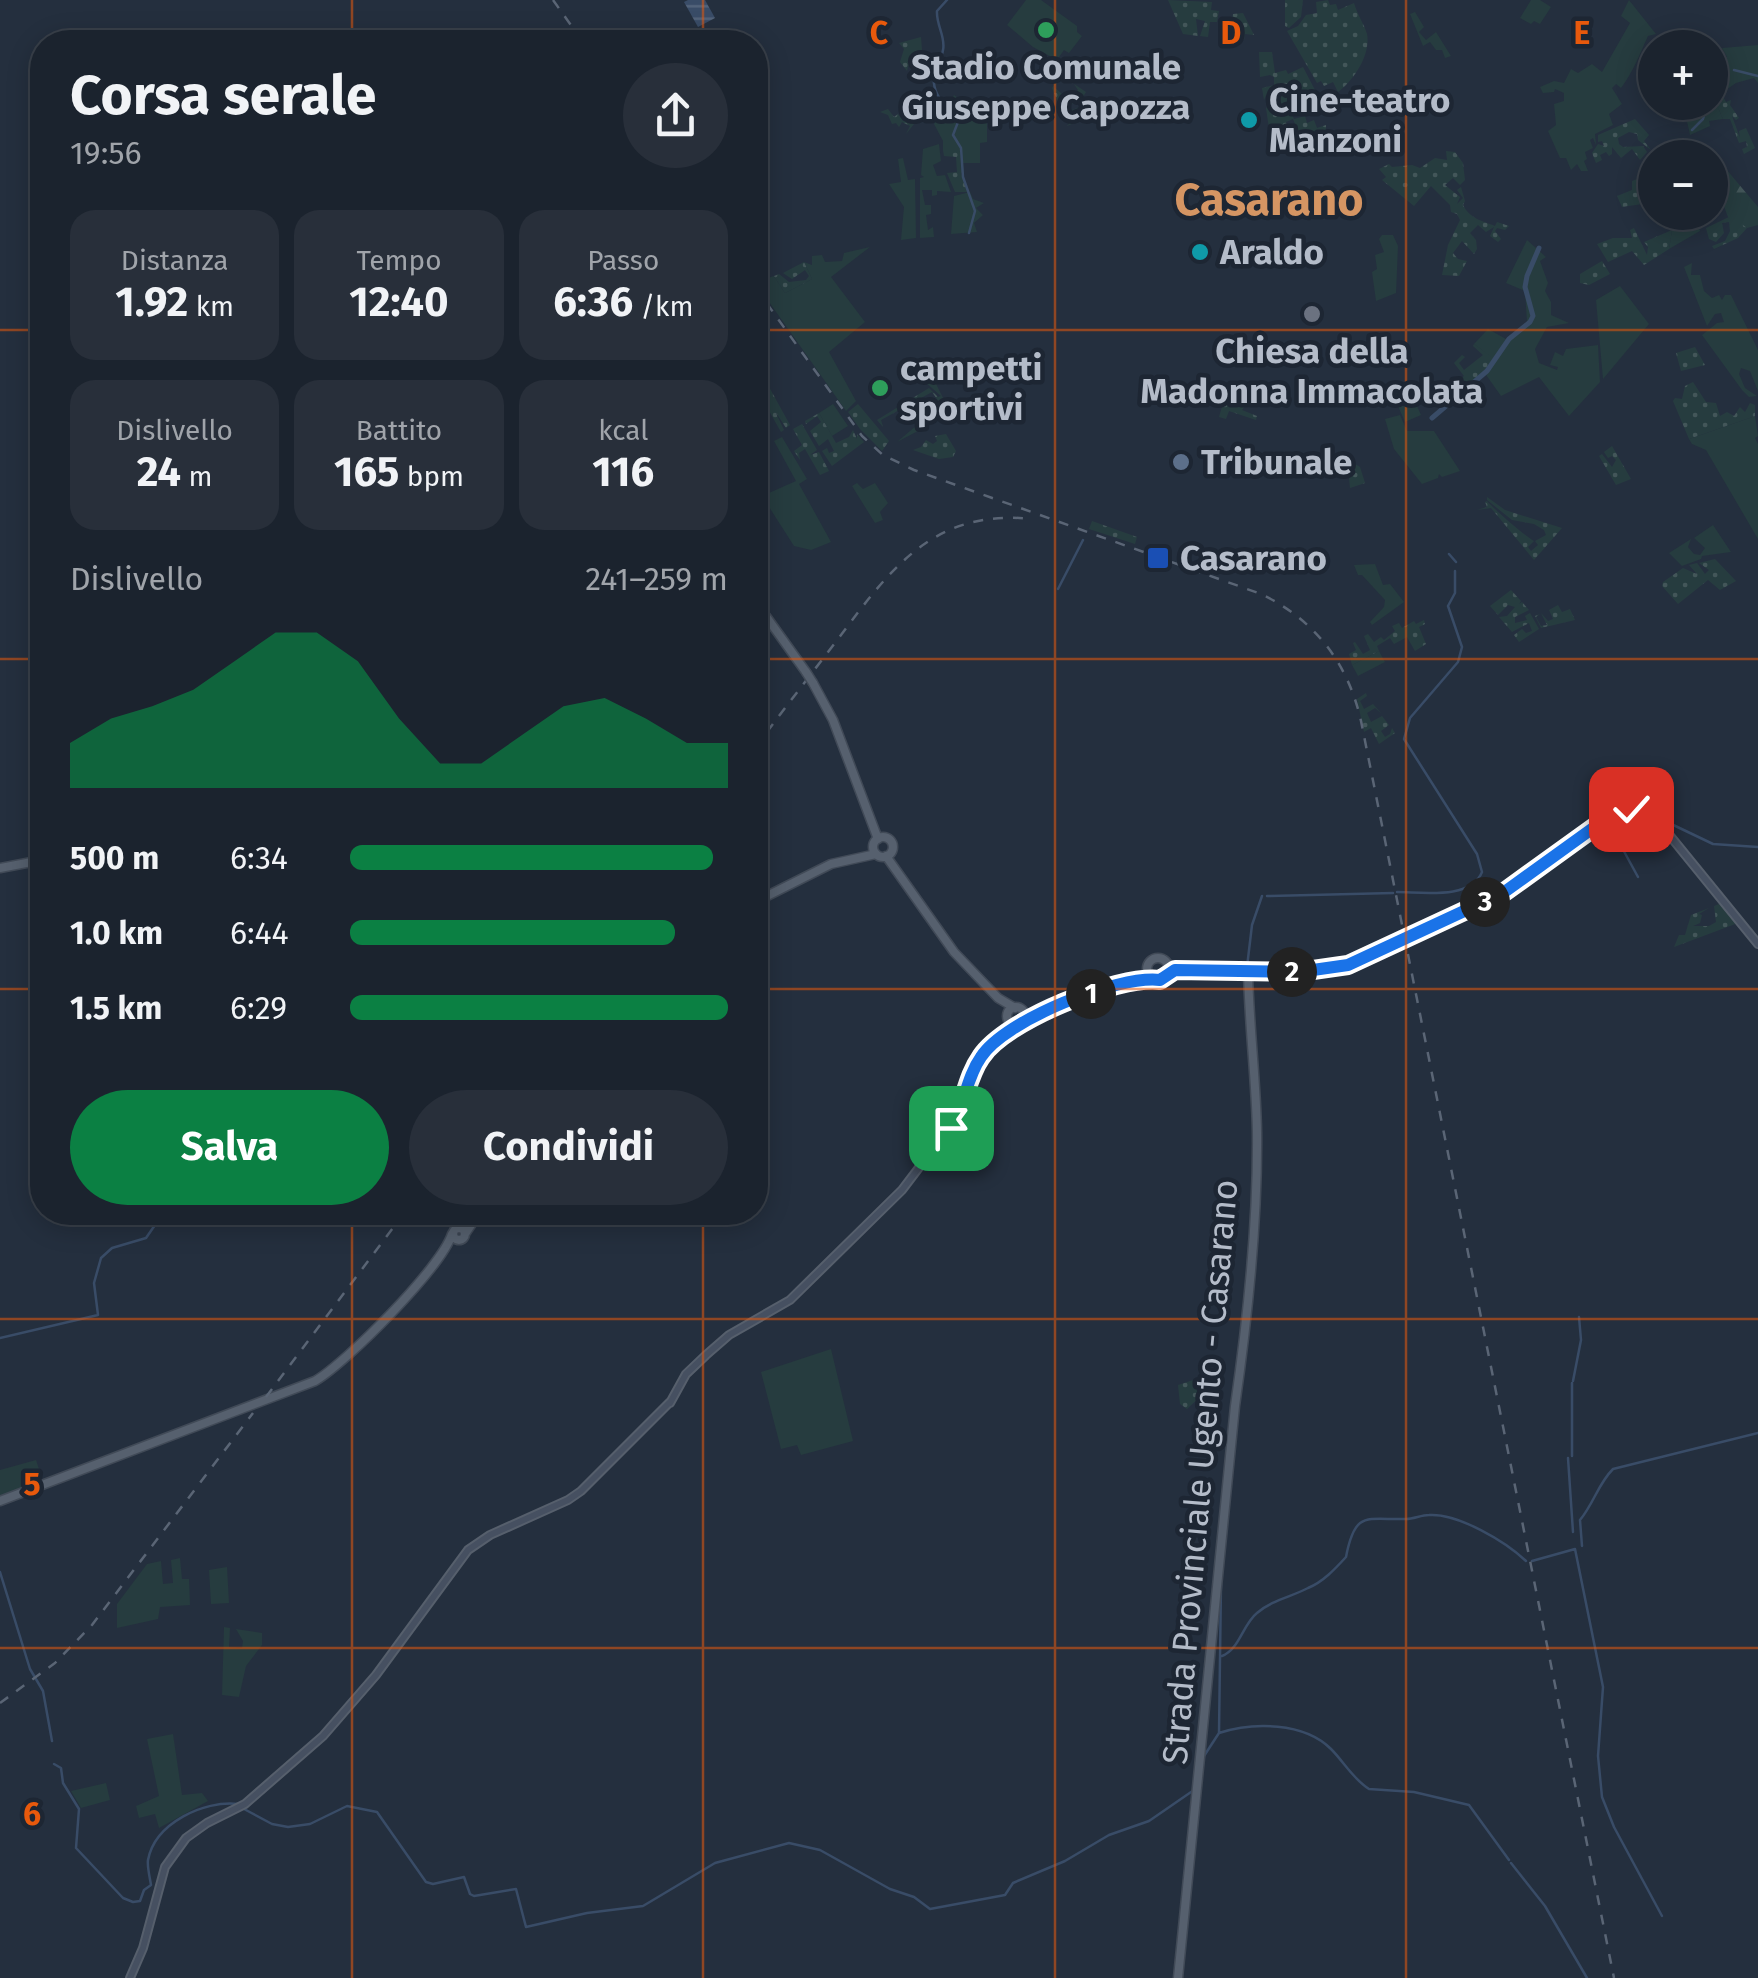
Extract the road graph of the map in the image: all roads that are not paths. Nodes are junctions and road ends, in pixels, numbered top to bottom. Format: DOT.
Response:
graph roads {
  1 [pos="768,619"];
  2 [pos="1640,799"];
  3 [pos="1629,806"];
  4 [pos="1659,819"];
  5 [pos="882,847"];
  6 [pos="30,862"];
  7 [pos="0,868"];
  8 [pos="768,895"];
  9 [pos="1758,944"];
  10 [pos="1168,968"];
  11 [pos="1146,969"];
  12 [pos="1248,971"];
  13 [pos="1151,978"];
  14 [pos="1130,981"];
  15 [pos="1016,1017"];
  16 [pos="467,1225"];
  17 [pos="0,1501"];
  18 [pos="130,1978"];
  19 [pos="1178,1978"];
  1 -- 5 [label="main road, bridge"];
  2 -- 3 [label="main road"];
  2 -- 3 [label="main road"];
  2 -- 4 [label="main road"];
  3 -- 4 [label="main road"];
  3 -- 10 [label="main road, bridge"];
  4 -- 9 [label="main road"];
  5 -- 8 [label="main road"];
  5 -- 15 [label="main road"];
  6 -- 7 [label="main road"];
  10 -- 11 [label="main road"];
  10 -- 13 [label="main road"];
  11 -- 13 [label="main road"];
  11 -- 14 [label="main road"];
  12 -- 19 [label="main road, Strada Provinciale Ugento - Casarano"];
  13 -- 14 [label="main road"];
  14 -- 15 [label="main road"];
  15 -- 18 [label="main road"];
  16 -- 17 [label="main road"];
}
